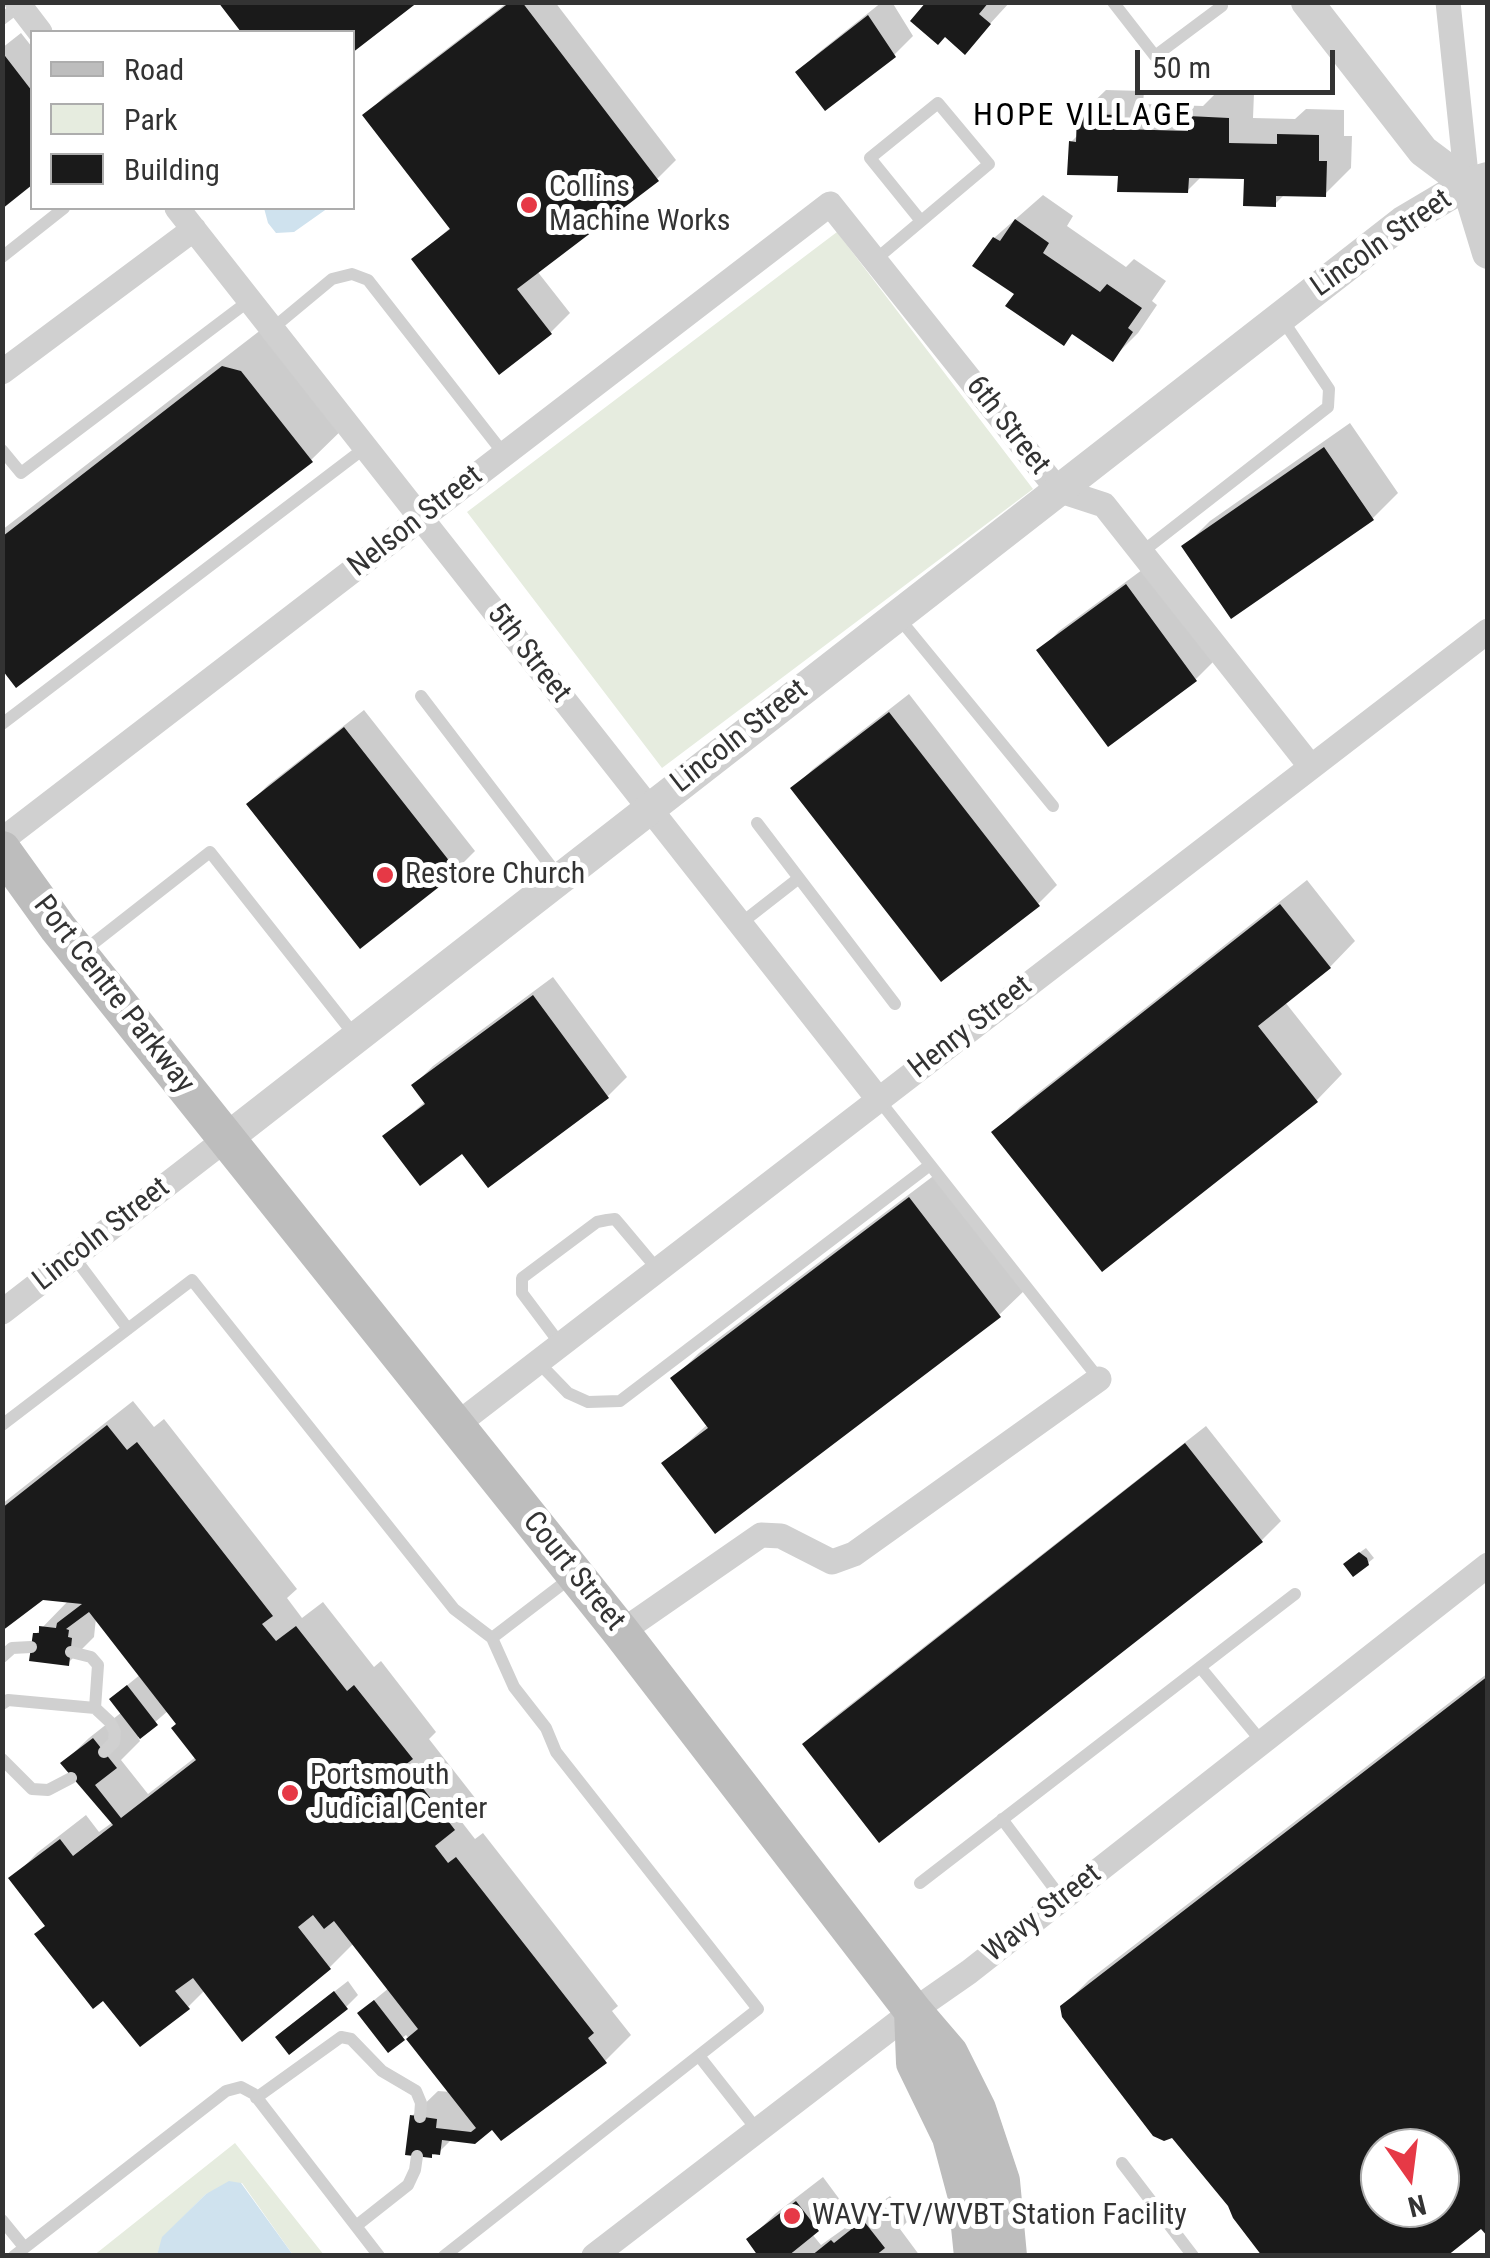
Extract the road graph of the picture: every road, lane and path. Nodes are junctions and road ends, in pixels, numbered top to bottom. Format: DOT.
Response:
graph roads {
  1 [pos="1112,2"];
  2 [pos="1218,2"];
  3 [pos="1307,2"];
  4 [pos="1448,2"];
  5 [pos="13,9"];
  6 [pos="38,30"];
  7 [pos="1477,181"];
  8 [pos="830,204"];
  9 [pos="61,210"];
  10 [pos="180,210"];
  11 [pos="921,221"];
  12 [pos="194,229"];
  13 [pos="1488,254"];
  14 [pos="2,257"];
  15 [pos="875,260"];
  16 [pos="250,300"];
  17 [pos="1280,317"];
  18 [pos="272,328"];
  19 [pos="2,372"];
  20 [pos="366,448"];
  21 [pos="2,450"];
  22 [pos="504,454"];
  23 [pos="1058,490"];
  24 [pos="422,518"];
  25 [pos="1142,552"];
  26 [pos="896,615"];
  27 [pos="1488,630"];
  28 [pos="421,696"];
  29 [pos="2,724"];
  30 [pos="1311,767"];
  31 [pos="1053,806"];
  32 [pos="649,807"];
  33 [pos="757,824"];
  34 [pos="2,840"];
  35 [pos="2,850"];
  36 [pos="559,878"];
  37 [pos="799,878"];
  38 [pos="740,924"];
  39 [pos="79,954"];
  40 [pos="894,1004"];
  41 [pos="356,1037"];
  42 [pos="879,1100"];
  43 [pos="226,1139"];
  44 [pos="930,1165"];
  45 [pos="74,1257"];
  46 [pos="658,1270"];
  47 [pos="2,1312"];
  48 [pos="128,1329"];
  49 [pos="561,1344"];
  50 [pos="538,1362"];
  51 [pos="1098,1379"];
  52 [pos="2,1425"];
  53 [pos="456,1426"];
  54 [pos="1488,1565"];
  55 [pos="574,1574"];
  56 [pos="1295,1594"];
  57 [pos="620,1632"];
  58 [pos="492,1638"];
  59 [pos="31,1647"];
  60 [pos="71,1652"];
  61 [pos="2,1657"];
  62 [pos="1200,1667"];
  63 [pos="4,1699"];
  64 [pos="95,1708"];
  65 [pos="1262,1742"];
  66 [pos="104,1752"];
  67 [pos="2,1760"];
  68 [pos="71,1778"];
  69 [pos="1002,1819"];
  70 [pos="920,1883"];
  71 [pos="1062,1899"];
  72 [pos="913,2011"];
  73 [pos="699,2056"];
  74 [pos="256,2098"];
  75 [pos="420,2116"];
  76 [pos="758,2132"];
  77 [pos="416,2156"];
  78 [pos="1122,2163"];
  79 [pos="2,2220"];
  80 [pos="356,2226"];
  81 [pos="19,2251"];
  82 [pos="1187,2253"];
  83 [pos="379,2256"];
  84 [pos="444,2256"];
  85 [pos="594,2256"];
  86 [pos="972,2256"];
  87 [pos="1008,2256"];
  1 -- 2 [label="lane"];
  3 -- 7 [label="street"];
  4 -- 7 [label="street"];
  5 -- 6 [label="street"];
  7 -- 13 [label="street"];
  7 -- 17 [label="street, Lincoln Street"];
  8 -- 15 [label="street, 6th Street"];
  8 -- 22 [label="street, Nelson Street"];
  9 -- 14 [label="lane"];
  10 -- 12 [label="street, 5th Street"];
  11 -- 11 [label="lane"];
  11 -- 15 [label="lane"];
  12 -- 16 [label="street, 5th Street"];
  12 -- 19 [label="street"];
  15 -- 23 [label="street, 6th Street"];
  16 -- 18 [label="street, 5th Street"];
  16 -- 21 [label="lane"];
  17 -- 23 [label="street, Lincoln Street"];
  17 -- 25 [label="lane"];
  18 -- 20 [label="street, 5th Street"];
  18 -- 22 [label="lane"];
  20 -- 24 [label="street, 5th Street"];
  20 -- 29 [label="lane"];
  22 -- 24 [label="street, Nelson Street"];
  23 -- 25 [label="street, 6th Street"];
  23 -- 26 [label="street, Lincoln Street"];
  24 -- 32 [label="street, 5th Street"];
  24 -- 34 [label="street, Nelson Street"];
  25 -- 30 [label="street, 6th Street"];
  26 -- 31 [label="lane"];
  26 -- 32 [label="street, Lincoln Street"];
  27 -- 30 [label="street, Henry Street"];
  28 -- 36 [label="lane"];
  30 -- 42 [label="street, Henry Street"];
  32 -- 36 [label="street, Lincoln Street"];
  32 -- 38 [label="street, 5th Street"];
  33 -- 37 [label="lane"];
  35 -- 39 [label="main road, Port Centre Parkway"];
  36 -- 41 [label="street, Lincoln Street"];
  37 -- 38 [label="lane"];
  37 -- 40 [label="lane"];
  38 -- 42 [label="street, 5th Street"];
  39 -- 41 [label="lane"];
  39 -- 43 [label="main road, Port Centre Parkway"];
  41 -- 43 [label="street, Lincoln Street"];
  42 -- 44 [label="lane"];
  42 -- 46 [label="street, Henry Street"];
  43 -- 45 [label="street, Lincoln Street"];
  43 -- 53 [label="main road, Court Street"];
  44 -- 50 [label="lane"];
  44 -- 51 [label="lane"];
  45 -- 47 [label="street, Lincoln Street"];
  45 -- 48 [label="lane"];
  46 -- 49 [label="street, Henry Street"];
  46 -- 49 [label="lane"];
  48 -- 52 [label="lane"];
  48 -- 58 [label="lane"];
  49 -- 50 [label="street, Henry Street"];
  50 -- 53 [label="street, Henry Street"];
  51 -- 57 [label="street"];
  53 -- 55 [label="main road, Court Street"];
  54 -- 65 [label="street, Wavy Street"];
  55 -- 57 [label="main road, Court Street"];
  55 -- 58 [label="lane"];
  56 -- 62 [label="lane"];
  57 -- 72 [label="main road, Court Street"];
  58 -- 73 [label="lane"];
  59 -- 61 [label="lane"];
  60 -- 64 [label="lane"];
  62 -- 65 [label="lane"];
  62 -- 69 [label="lane"];
  63 -- 64 [label="lane"];
  64 -- 66 [label="lane"];
  65 -- 71 [label="street, Wavy Street"];
  67 -- 68 [label="lane"];
  69 -- 70 [label="lane"];
  69 -- 71 [label="lane"];
  71 -- 72 [label="street, Wavy Street"];
  72 -- 76 [label="street, Wavy Street"];
  72 -- 86 [label="main road"];
  72 -- 87 [label="main road, Court Street"];
  73 -- 76 [label="lane"];
  73 -- 84 [label="lane"];
  74 -- 75 [label="lane"];
  74 -- 80 [label="lane"];
  74 -- 81 [label="lane"];
  76 -- 85 [label="street, Wavy Street"];
  77 -- 80 [label="lane"];
  78 -- 82 [label="lane"];
  79 -- 81 [label="lane"];
  80 -- 83 [label="lane"];
}
